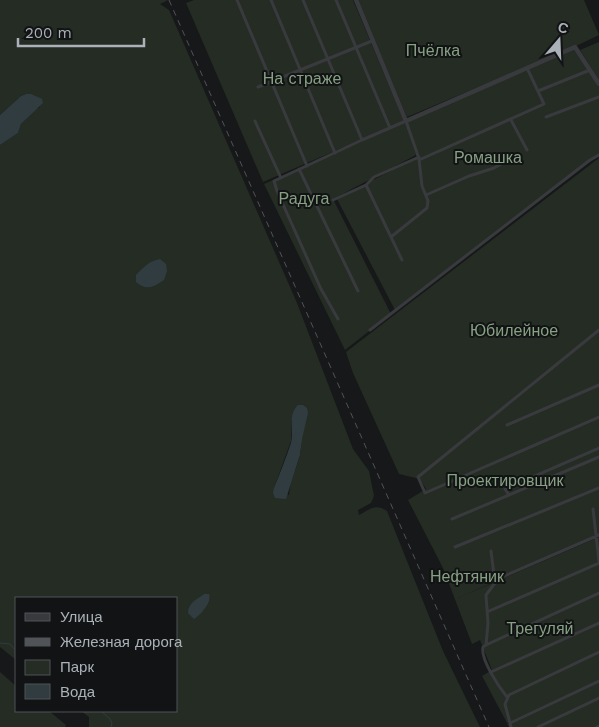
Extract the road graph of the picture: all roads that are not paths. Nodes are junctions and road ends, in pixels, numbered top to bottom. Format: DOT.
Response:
graph roads {
  1 [pos="237,0"];
  2 [pos="272,0"];
  3 [pos="304,0"];
  4 [pos="336,0"];
  5 [pos="356,0"];
  6 [pos="372,41"];
  7 [pos="356,48"];
  8 [pos="329,59"];
  9 [pos="528,68"];
  10 [pos="300,70"];
  11 [pos="590,70"];
  12 [pos="599,73"];
  13 [pos="593,76"];
  14 [pos="272,82"];
  15 [pos="599,84"];
  16 [pos="258,87"];
  17 [pos="538,91"];
  18 [pos="599,96"];
  19 [pos="546,118"];
  20 [pos="255,120"];
  21 [pos="511,120"];
  22 [pos="406,121"];
  23 [pos="390,128"];
  24 [pos="362,140"];
  25 [pos="527,150"];
  26 [pos="335,152"];
  27 [pos="599,155"];
  28 [pos="419,158"];
  29 [pos="503,163"];
  30 [pos="307,166"];
  31 [pos="299,169"];
  32 [pos="281,178"];
  33 [pos="366,184"];
  34 [pos="426,195"];
  35 [pos="333,200"];
  36 [pos="391,237"];
  37 [pos="402,260"];
  38 [pos="358,291"];
  39 [pos="338,319"];
  40 [pos="370,330"];
  41 [pos="599,330"];
  42 [pos="599,384"];
  43 [pos="599,417"];
  44 [pos="507,425"];
  45 [pos="599,448"];
  46 [pos="599,458"];
  47 [pos="599,488"];
  48 [pos="509,495"];
  49 [pos="593,509"];
  50 [pos="452,519"];
  51 [pos="598,536"];
  52 [pos="455,547"];
  53 [pos="491,551"];
  54 [pos="599,562"];
  55 [pos="495,580"];
  56 [pos="599,593"];
  57 [pos="487,612"];
  58 [pos="599,623"];
  59 [pos="486,645"];
  60 [pos="599,652"];
  61 [pos="491,672"];
  62 [pos="599,681"];
  63 [pos="507,697"];
  64 [pos="599,698"];
  65 [pos="510,722"];
  66 [pos="512,727"];
  67 [pos="538,727"];
  1 -- 14 [label="street"];
  2 -- 10 [label="street"];
  3 -- 8 [label="street"];
  4 -- 7 [label="street"];
  5 -- 6 [label="street"];
  6 -- 7 [label="street"];
  6 -- 22 [label="street"];
  7 -- 8 [label="street"];
  7 -- 23 [label="street"];
  8 -- 10 [label="street"];
  8 -- 24 [label="street"];
  9 -- 11 [label="street"];
  9 -- 17 [label="street"];
  9 -- 22 [label="street"];
  10 -- 14 [label="street"];
  10 -- 26 [label="street"];
  11 -- 13 [label="street"];
  11 -- 17 [label="street"];
  12 -- 13 [label="street"];
  13 -- 15 [label="street"];
  14 -- 16 [label="street"];
  14 -- 30 [label="street"];
  17 -- 21 [label="street"];
  18 -- 19 [label="street"];
  20 -- 32 [label="street"];
  21 -- 25 [label="street"];
  21 -- 28 [label="street"];
  22 -- 23 [label="street"];
  22 -- 28 [label="street"];
  23 -- 24 [label="street"];
  24 -- 26 [label="street"];
  26 -- 30 [label="street"];
  27 -- 40 [label="street"];
  28 -- 33 [label="street"];
  28 -- 34 [label="street"];
  29 -- 34 [label="street"];
  30 -- 31 [label="street"];
  31 -- 32 [label="street"];
  31 -- 38 [label="street"];
  32 -- 39 [label="street"];
  33 -- 35 [label="street"];
  33 -- 36 [label="street"];
  34 -- 36 [label="street"];
  36 -- 37 [label="street"];
  41 -- 43 [label="street"];
  42 -- 44 [label="street"];
  45 -- 48 [label="street"];
  46 -- 48 [label="street"];
  47 -- 52 [label="street"];
  48 -- 50 [label="street"];
  49 -- 51 [label="street"];
  51 -- 54 [label="street"];
  51 -- 55 [label="street"];
  53 -- 55 [label="street"];
  54 -- 57 [label="street"];
  55 -- 57 [label="street"];
  56 -- 59 [label="street"];
  57 -- 59 [label="street"];
  58 -- 61 [label="street"];
  59 -- 61 [label="street"];
  60 -- 63 [label="street"];
  61 -- 63 [label="street"];
  62 -- 65 [label="street"];
  63 -- 65 [label="street"];
  64 -- 67 [label="street"];
  65 -- 66 [label="street"];
}
